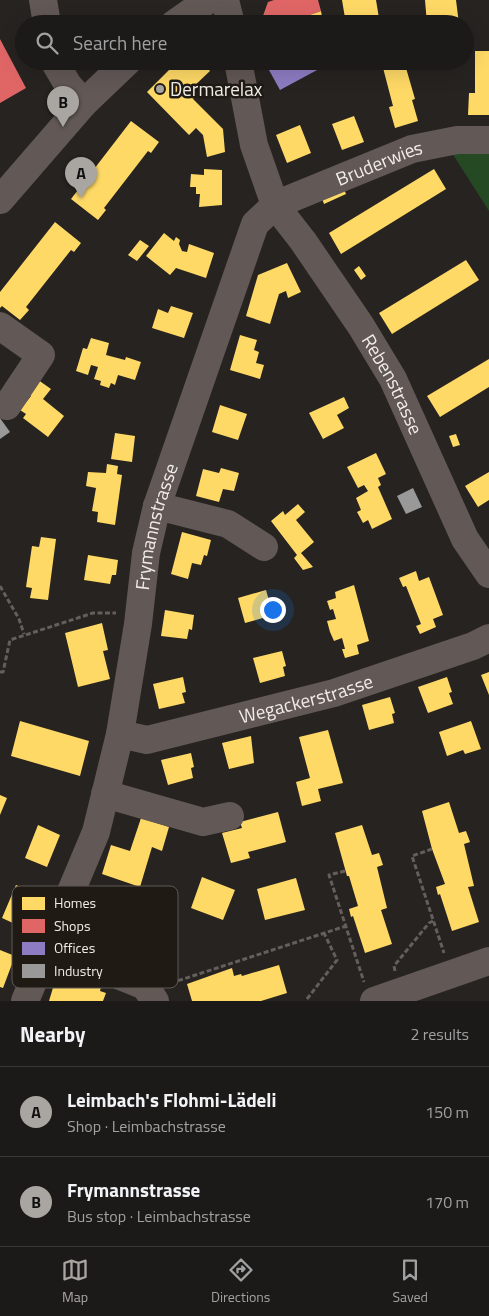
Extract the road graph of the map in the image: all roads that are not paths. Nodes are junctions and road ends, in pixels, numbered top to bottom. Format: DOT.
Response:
graph roads {
  1 [pos="43,0"];
  2 [pos="208,0"];
  3 [pos="225,0"];
  4 [pos="45,15"];
  5 [pos="187,15"];
  6 [pos="229,15"];
  7 [pos="59,70"];
  8 [pos="119,70"];
  9 [pos="240,70"];
  10 [pos="84,103"];
  11 [pos="489,140"];
  12 [pos="0,200"];
  13 [pos="275,206"];
  14 [pos="0,326"];
  15 [pos="7,406"];
  16 [pos="157,506"];
  17 [pos="264,547"];
  18 [pos="489,574"];
  19 [pos="489,638"];
  20 [pos="120,734"];
  21 [pos="105,794"];
  22 [pos="230,816"];
  23 [pos="74,886"];
  24 [pos="489,961"];
  25 [pos="31,988"];
  26 [pos="371,996"];
  27 [pos="25,1001"];
  1 -- 4 [label="street"];
  2 -- 5 [label="main road"];
  3 -- 6 [label="street"];
  7 -- 10 [label="street"];
  8 -- 10 [label="main road"];
  9 -- 13 [label="street"];
  10 -- 12 [label="main road"];
  11 -- 13 [label="street, Bruderwies"];
  13 -- 16 [label="street, Frymannstrasse"];
  13 -- 18 [label="street, Rebenstrasse"];
  14 -- 15 [label="street"];
  16 -- 17 [label="street"];
  16 -- 20 [label="street, Frymannstrasse"];
  19 -- 20 [label="street, Wegackerstrasse"];
  20 -- 21 [label="street, Frymannstrasse"];
  21 -- 22 [label="street"];
  21 -- 23 [label="street, Frymannstrasse"];
  24 -- 26 [label="street"];
  25 -- 27 [label="street, Frymannstrasse"];
}
